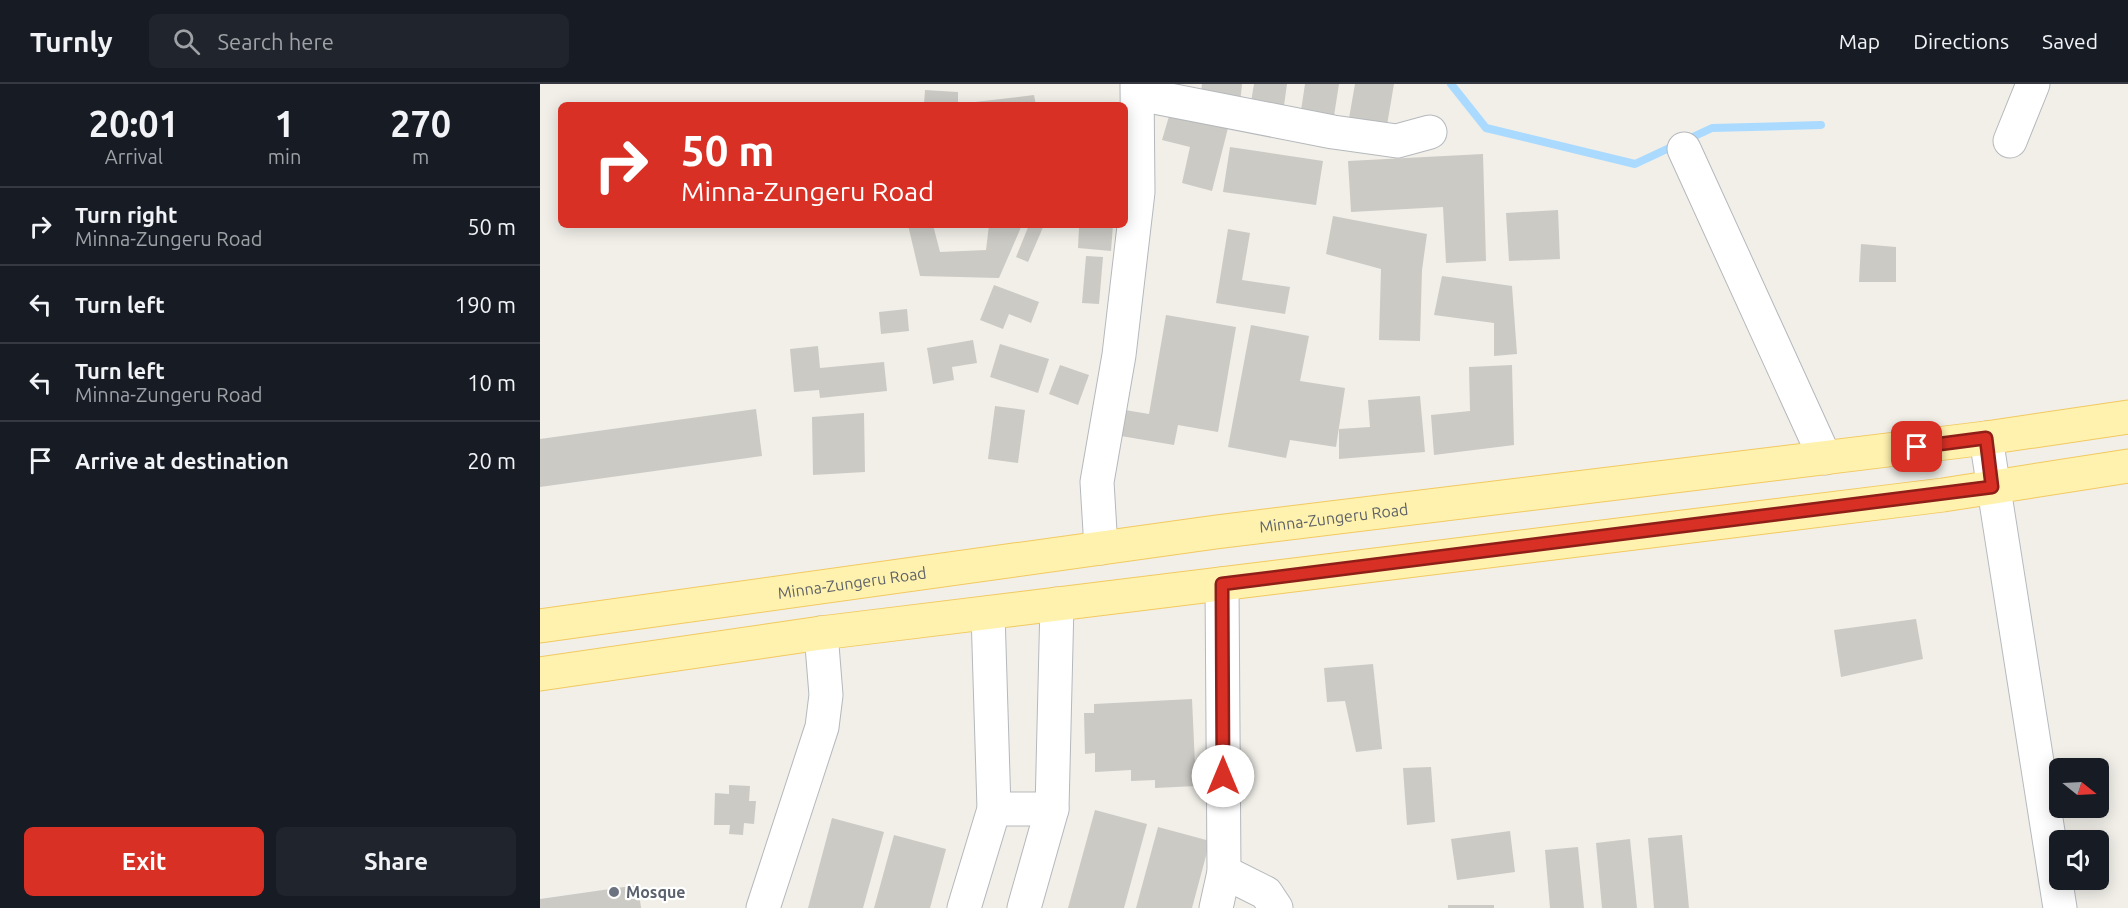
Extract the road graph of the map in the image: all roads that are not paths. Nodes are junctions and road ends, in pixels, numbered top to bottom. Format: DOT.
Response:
graph roads {
  1 [pos="2033,84"];
  2 [pos="1138,89"];
  3 [pos="1430,132"];
  4 [pos="2010,141"];
  5 [pos="1684,149"];
  6 [pos="2128,417"];
  7 [pos="1986,438"];
  8 [pos="1825,458"];
  9 [pos="2128,466"];
  10 [pos="1992,487"];
  11 [pos="1101,548"];
  12 [pos="1222,584"];
  13 [pos="1057,604"];
  14 [pos="988,613"];
  15 [pos="540,626"];
  16 [pos="821,633"];
  17 [pos="540,674"];
  18 [pos="994,809"];
  19 [pos="1052,809"];
  20 [pos="1224,872"];
  21 [pos="763,908"];
  22 [pos="964,908"];
  23 [pos="1024,908"];
  24 [pos="1216,908"];
  25 [pos="1276,908"];
  26 [pos="2060,908"];
  1 -- 4 [label="street"];
  2 -- 3 [label="street"];
  2 -- 11 [label="street"];
  5 -- 8 [label="street"];
  6 -- 7 [label="main road, Minna-Zungeru Road"];
  7 -- 8 [label="main road, Minna-Zungeru Road"];
  7 -- 10 [label="street"];
  8 -- 11 [label="main road, Minna-Zungeru Road"];
  9 -- 10 [label="main road"];
  10 -- 12 [label="main road"];
  10 -- 26 [label="street"];
  11 -- 15 [label="main road, Minna-Zungeru Road"];
  12 -- 13 [label="main road"];
  12 -- 20 [label="street"];
  13 -- 14 [label="main road"];
  13 -- 19 [label="street"];
  14 -- 16 [label="main road"];
  14 -- 18 [label="street"];
  16 -- 17 [label="main road"];
  16 -- 21 [label="street"];
  18 -- 19 [label="street"];
  18 -- 22 [label="street"];
  19 -- 23 [label="street"];
  20 -- 24 [label="street"];
  20 -- 25 [label="street"];
}
